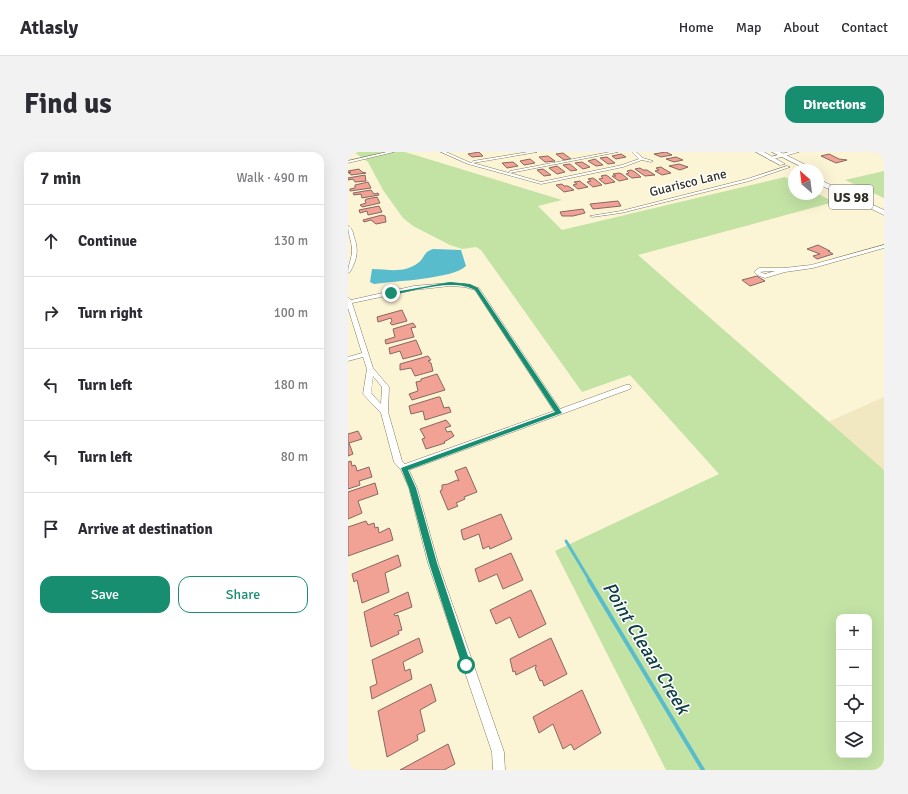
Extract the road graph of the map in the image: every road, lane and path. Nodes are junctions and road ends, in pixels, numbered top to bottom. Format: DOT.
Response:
graph roads {
  1 [pos="392,152"];
  2 [pos="459,152"];
  3 [pos="535,152"];
  4 [pos="616,152"];
  5 [pos="634,152"];
  6 [pos="759,152"];
  7 [pos="775,152"];
  8 [pos="796,152"];
  9 [pos="444,153"];
  10 [pos="781,155"];
  11 [pos="770,158"];
  12 [pos="642,160"];
  13 [pos="651,161"];
  14 [pos="348,162"];
  15 [pos="469,163"];
  16 [pos="800,164"];
  17 [pos="788,167"];
  18 [pos="507,173"];
  19 [pos="824,184"];
  20 [pos="884,213"];
  21 [pos="592,216"];
  22 [pos="348,227"];
  23 [pos="884,246"];
  24 [pos="355,250"];
  25 [pos="348,251"];
  26 [pos="784,270"];
  27 [pos="348,271"];
  28 [pos="349,300"];
  29 [pos="365,354"];
  30 [pos="348,359"];
  31 [pos="370,369"];
  32 [pos="628,388"];
  33 [pos="384,412"];
  34 [pos="559,413"];
  35 [pos="404,468"];
  36 [pos="499,770"];
  1 -- 14 [label="street"];
  2 -- 9 [label="street"];
  3 -- 15 [label="street"];
  4 -- 18 [label="street"];
  5 -- 12 [label="street"];
  6 -- 11 [label="main road"];
  7 -- 10 [label="main road, US 98"];
  8 -- 10 [label="street"];
  9 -- 15 [label="street"];
  10 -- 11 [label="street"];
  10 -- 16 [label="main road, US 98"];
  11 -- 17 [label="main road"];
  12 -- 13 [label="street"];
  12 -- 18 [label="street"];
  15 -- 18 [label="street"];
  17 -- 21 [label="street, Guarisco Lane"];
  19 -- 20 [label="main road, US 98"];
  22 -- 24 [label="street"];
  23 -- 26 [label="street"];
  24 -- 25 [label="street"];
  24 -- 27 [label="street"];
  28 -- 29 [label="street"];
  28 -- 34 [label="street"];
  29 -- 30 [label="street"];
  29 -- 31 [label="street"];
  31 -- 33 [label="street"];
  31 -- 33 [label="street"];
  32 -- 34 [label="street"];
  33 -- 35 [label="street"];
  34 -- 35 [label="street"];
  35 -- 36 [label="street"];
}
